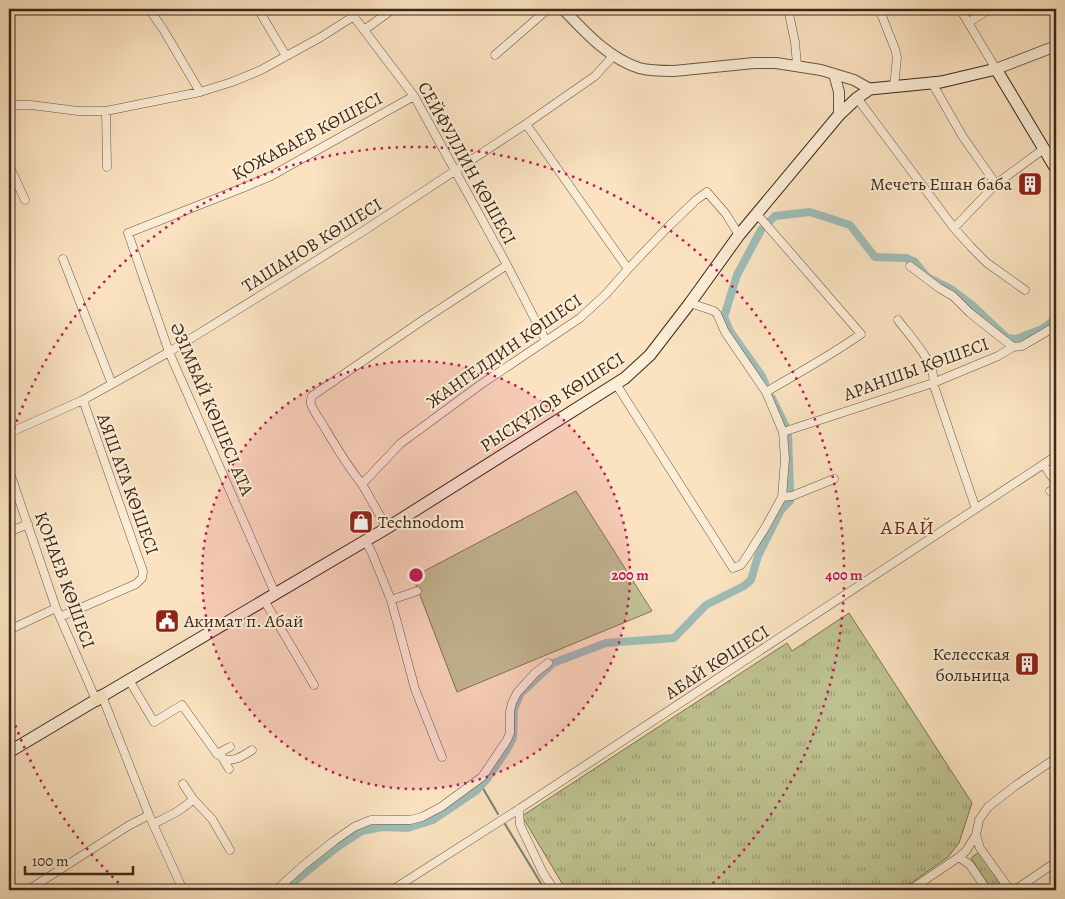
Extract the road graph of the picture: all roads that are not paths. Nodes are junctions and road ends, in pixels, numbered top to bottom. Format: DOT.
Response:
graph roads {
  1 [pos="149,9"];
  2 [pos="258,9"];
  3 [pos="348,9"];
  4 [pos="394,9"];
  5 [pos="548,9"];
  6 [pos="563,9"];
  7 [pos="788,9"];
  8 [pos="960,9"];
  9 [pos="990,9"];
  10 [pos="354,16"];
  11 [pos="882,16"];
  12 [pos="969,22"];
  13 [pos="364,30"];
  14 [pos="1056,46"];
  15 [pos="495,55"];
  16 [pos="614,55"];
  17 [pos="286,56"];
  18 [pos="797,66"];
  19 [pos="996,69"];
  20 [pos="834,74"];
  21 [pos="932,83"];
  22 [pos="894,87"];
  23 [pos="870,90"];
  24 [pos="200,92"];
  25 [pos="414,96"];
  26 [pos="857,98"];
  27 [pos="9,105"];
  28 [pos="106,112"];
  29 [pos="839,115"];
  30 [pos="526,124"];
  31 [pos="1044,148"];
  32 [pos="9,165"];
  33 [pos="107,166"];
  34 [pos="1056,168"];
  35 [pos="455,172"];
  36 [pos="996,184"];
  37 [pos="25,200"];
  38 [pos="756,214"];
  39 [pos="954,228"];
  40 [pos="128,233"];
  41 [pos="739,235"];
  42 [pos="63,259"];
  43 [pos="507,265"];
  44 [pos="910,266"];
  45 [pos="628,269"];
  46 [pos="1025,290"];
  47 [pos="690,302"];
  48 [pos="898,320"];
  49 [pos="1056,326"];
  50 [pos="546,340"];
  51 [pos="1013,347"];
  52 [pos="169,352"];
  53 [pos="933,383"];
  54 [pos="112,384"];
  55 [pos="616,384"];
  56 [pos="766,392"];
  57 [pos="82,400"];
  58 [pos="782,432"];
  59 [pos="9,433"];
  60 [pos="1056,456"];
  61 [pos="1044,464"];
  62 [pos="9,470"];
  63 [pos="834,479"];
  64 [pos="1056,483"];
  65 [pos="362,484"];
  66 [pos="782,497"];
  67 [pos="976,509"];
  68 [pos="28,524"];
  69 [pos="386,528"];
  70 [pos="9,532"];
  71 [pos="365,540"];
  72 [pos="417,591"];
  73 [pos="275,593"];
  74 [pos="264,600"];
  75 [pos="391,600"];
  76 [pos="56,608"];
  77 [pos="60,617"];
  78 [pos="9,630"];
  79 [pos="548,663"];
  80 [pos="129,680"];
  81 [pos="314,685"];
  82 [pos="99,698"];
  83 [pos="230,747"];
  84 [pos="252,750"];
  85 [pos="9,752"];
  86 [pos="217,754"];
  87 [pos="442,757"];
  88 [pos="1056,758"];
  89 [pos="224,759"];
  90 [pos="229,768"];
  91 [pos="183,784"];
  92 [pos="194,799"];
  93 [pos="519,809"];
  94 [pos="150,815"];
  95 [pos="153,824"];
  96 [pos="976,835"];
  97 [pos="230,850"];
  98 [pos="966,851"];
  99 [pos="983,852"];
  100 [pos="958,857"];
  101 [pos="1056,862"];
  102 [pos="28,890"];
  103 [pos="183,890"];
  104 [pos="276,890"];
  105 [pos="392,890"];
  106 [pos="554,890"];
  107 [pos="910,890"];
  108 [pos="986,890"];
  109 [pos="1010,890"];
  110 [pos="1015,890"];
  1 -- 24 [label="street"];
  2 -- 17 [label="street"];
  3 -- 10 [label="street, СЕЙФУЛЛИН КӨШЕСІ"];
  4 -- 13 [label="street"];
  5 -- 15 [label="street"];
  6 -- 16 [label="street"];
  7 -- 18 [label="street"];
  8 -- 12 [label="street"];
  9 -- 12 [label="street"];
  10 -- 13 [label="street, СЕЙФУЛЛИН КӨШЕСІ"];
  10 -- 17 [label="street"];
  11 -- 22 [label="street"];
  12 -- 19 [label="street"];
  13 -- 25 [label="street, СЕЙФУЛЛИН КӨШЕСІ"];
  14 -- 19 [label="street, РЫСҚҰЛОВ КӨШЕСІ"];
  16 -- 18 [label="street"];
  16 -- 30 [label="street, ТАШАНОВ КӨШЕСІ"];
  17 -- 24 [label="street"];
  18 -- 20 [label="street"];
  19 -- 21 [label="main road, РЫСҚҰЛОВ КӨШЕСІ"];
  19 -- 31 [label="main road"];
  20 -- 23 [label="street"];
  20 -- 29 [label="street"];
  21 -- 22 [label="main road, РЫСҚҰЛОВ КӨШЕСІ"];
  21 -- 36 [label="street"];
  22 -- 23 [label="main road, РЫСҚҰЛОВ КӨШЕСІ"];
  23 -- 26 [label="main road, РЫСҚҰЛОВ КӨШЕСІ"];
  24 -- 28 [label="street"];
  25 -- 35 [label="street, СЕЙФУЛЛИН КӨШЕСІ"];
  25 -- 40 [label="street, ҚОЖАБАЕВ КӨШЕСІ"];
  26 -- 29 [label="main road, РЫСҚҰЛОВ КӨШЕСІ"];
  26 -- 39 [label="street"];
  27 -- 28 [label="street"];
  28 -- 33 [label="street"];
  29 -- 38 [label="main road, РЫСҚҰЛОВ КӨШЕСІ"];
  30 -- 35 [label="street, ТАШАНОВ КӨШЕСІ"];
  30 -- 45 [label="street"];
  31 -- 34 [label="main road"];
  31 -- 36 [label="street"];
  32 -- 37 [label="street"];
  35 -- 43 [label="street, СЕЙФУЛЛИН КӨШЕСІ"];
  35 -- 52 [label="street, ТАШАНОВ КӨШЕСІ"];
  36 -- 39 [label="street"];
  38 -- 41 [label="main road, РЫСҚҰЛОВ КӨШЕСІ"];
  38 -- 56 [label="street"];
  39 -- 46 [label="street"];
  40 -- 52 [label="street, ӘЗІМБАЙ КӨШЕСІ АТА"];
  41 -- 45 [label="street, ЖАНГЕЛДИН КӨШЕСІ"];
  41 -- 47 [label="main road, РЫСҚҰЛОВ КӨШЕСІ"];
  42 -- 54 [label="street"];
  43 -- 50 [label="street, СЕЙФУЛЛИН КӨШЕСІ"];
  43 -- 65 [label="street"];
  44 -- 51 [label="street"];
  45 -- 50 [label="street, ЖАНГЕЛДИН КӨШЕСІ"];
  47 -- 55 [label="main road, РЫСҚҰЛОВ КӨШЕСІ"];
  47 -- 56 [label="street"];
  48 -- 53 [label="street"];
  49 -- 51 [label="street, АРАНШЫ КӨШЕСІ"];
  50 -- 65 [label="street, ЖАНГЕЛДИН КӨШЕСІ"];
  51 -- 53 [label="street, АРАНШЫ КӨШЕСІ"];
  52 -- 54 [label="street, ТАШАНОВ КӨШЕСІ"];
  52 -- 73 [label="street, ӘЗІМБАЙ КӨШЕСІ АТА"];
  53 -- 58 [label="street, АРАНШЫ КӨШЕСІ"];
  53 -- 67 [label="street"];
  54 -- 57 [label="street, ТАШАНОВ КӨШЕСІ"];
  55 -- 66 [label="street"];
  55 -- 69 [label="main road, РЫСҚҰЛОВ КӨШЕСІ"];
  56 -- 58 [label="street"];
  57 -- 59 [label="street, ТАШАНОВ КӨШЕСІ"];
  57 -- 77 [label="street, АЯШ АТА КӨШЕСІ"];
  58 -- 66 [label="street"];
  60 -- 61 [label="street, АБАЙ КӨШЕСІ"];
  61 -- 64 [label="street"];
  61 -- 67 [label="street, АБАЙ КӨШЕСІ"];
  62 -- 68 [label="street, ҚОНАЕВ КӨШЕСІ"];
  63 -- 66 [label="street"];
  65 -- 69 [label="street"];
  67 -- 93 [label="street, АБАЙ КӨШЕСІ"];
  68 -- 70 [label="street"];
  68 -- 76 [label="street, ҚОНАЕВ КӨШЕСІ"];
  69 -- 71 [label="main road, РЫСҚҰЛОВ КӨШЕСІ"];
  71 -- 73 [label="main road, РЫСҚҰЛОВ КӨШЕСІ"];
  71 -- 75 [label="street"];
  72 -- 75 [label="street"];
  73 -- 74 [label="main road, РЫСҚҰЛОВ КӨШЕСІ"];
  74 -- 80 [label="main road, РЫСҚҰЛОВ КӨШЕСІ"];
  74 -- 81 [label="street"];
  75 -- 87 [label="street"];
  76 -- 77 [label="street, ҚОНАЕВ КӨШЕСІ"];
  76 -- 78 [label="street"];
  77 -- 82 [label="street, ҚОНАЕВ КӨШЕСІ"];
  79 -- 104 [label="street"];
  80 -- 82 [label="main road, РЫСҚҰЛОВ КӨШЕСІ"];
  80 -- 86 [label="street"];
  82 -- 85 [label="main road, РЫСҚҰЛОВ КӨШЕСІ"];
  82 -- 94 [label="street, ҚОНАЕВ КӨШЕСІ"];
  83 -- 86 [label="street"];
  84 -- 89 [label="street"];
  86 -- 89 [label="street"];
  88 -- 96 [label="street"];
  89 -- 90 [label="street"];
  91 -- 92 [label="street"];
  92 -- 95 [label="street"];
  92 -- 97 [label="street"];
  93 -- 105 [label="street, АБАЙ КӨШЕСІ"];
  93 -- 106 [label="street"];
  94 -- 95 [label="street, ҚОНАЕВ КӨШЕСІ"];
  94 -- 102 [label="street"];
  95 -- 103 [label="street, ҚОНАЕВ КӨШЕСІ"];
  96 -- 98 [label="street"];
  96 -- 99 [label="street"];
  98 -- 99 [label="street"];
  98 -- 100 [label="street"];
  99 -- 109 [label="street"];
  100 -- 107 [label="street"];
  100 -- 108 [label="street"];
  101 -- 110 [label="street"];
}
